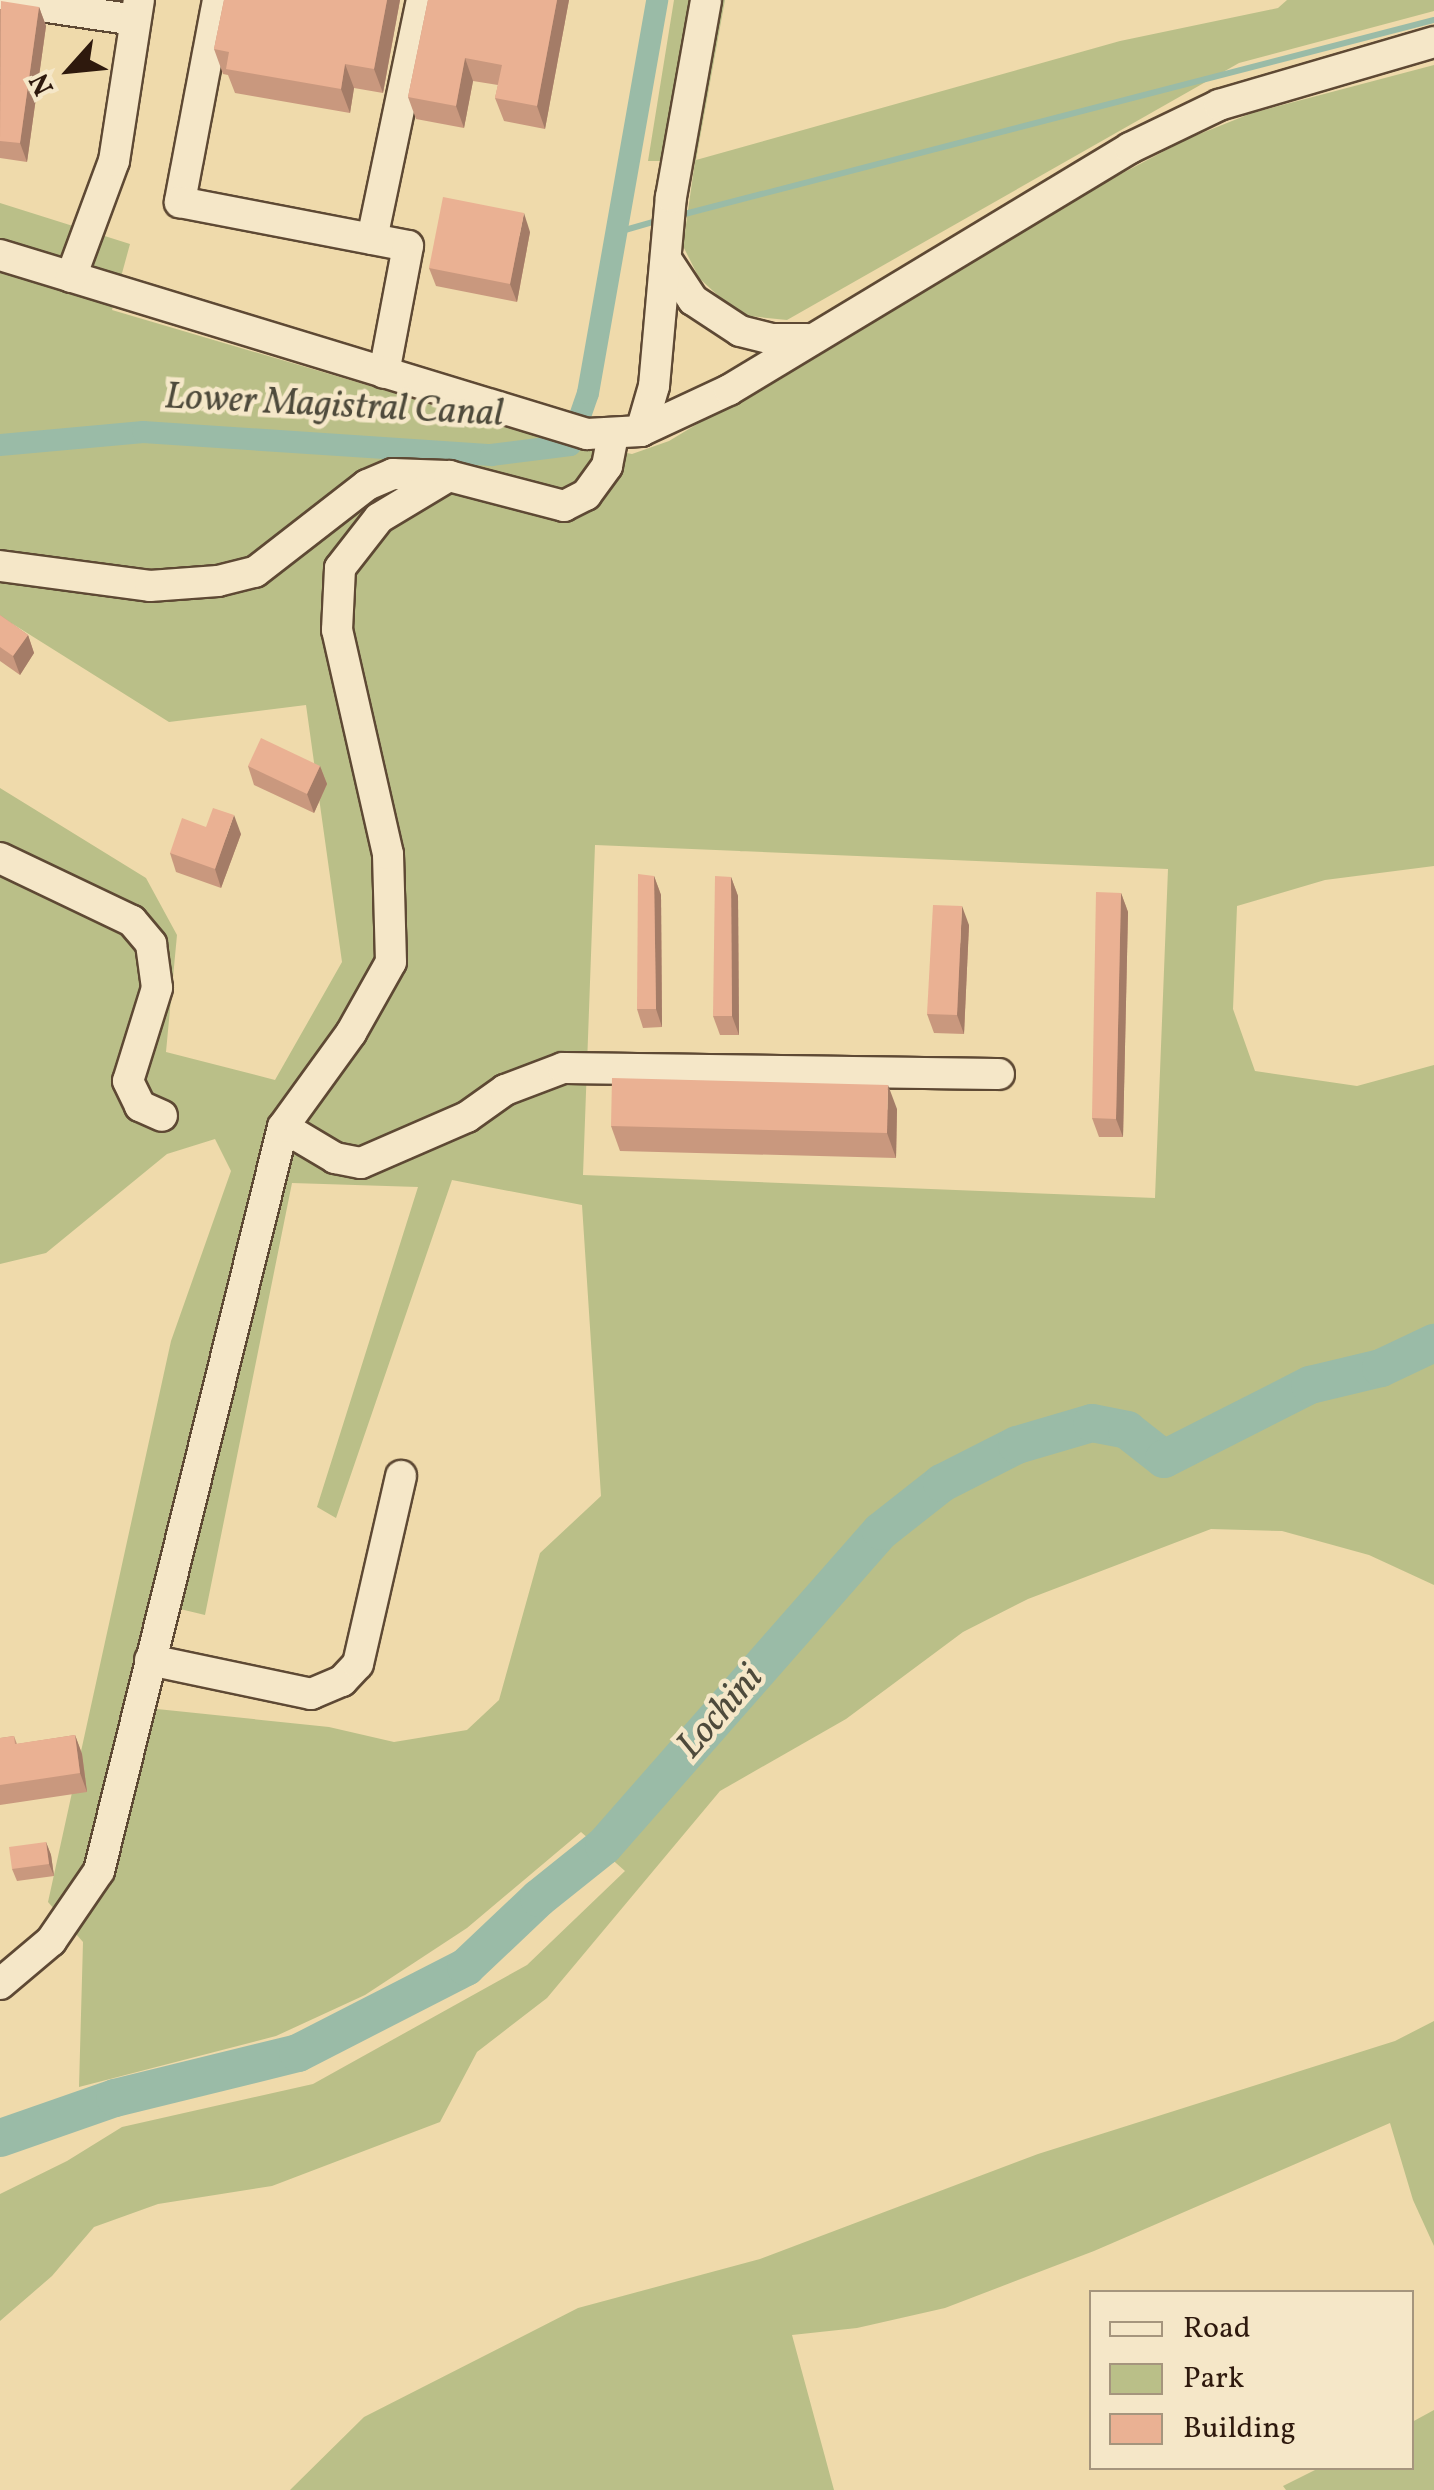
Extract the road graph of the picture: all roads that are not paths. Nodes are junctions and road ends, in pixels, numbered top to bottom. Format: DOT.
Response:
graph roads {
  1 [pos="0,0"];
  2 [pos="218,0"];
  3 [pos="422,0"];
  4 [pos="706,0"];
  5 [pos="137,10"];
  6 [pos="1434,42"];
  7 [pos="372,239"];
  8 [pos="0,255"];
  9 [pos="666,259"];
  10 [pos="71,277"];
  11 [pos="807,339"];
  12 [pos="384,373"];
  13 [pos="614,433"];
  14 [pos="449,476"];
  15 [pos="0,566"];
  16 [pos="0,858"];
  17 [pos="1000,1074"];
  18 [pos="162,1116"];
  19 [pos="283,1127"];
  20 [pos="400,1476"];
  21 [pos="150,1660"];
  22 [pos="0,1984"];
  1 -- 5 [label="street"];
  2 -- 7 [label="street"];
  3 -- 7 [label="street"];
  4 -- 9 [label="street"];
  5 -- 10 [label="street"];
  6 -- 11 [label="street"];
  7 -- 12 [label="street"];
  8 -- 10 [label="street"];
  9 -- 11 [label="street"];
  9 -- 13 [label="street"];
  10 -- 12 [label="street"];
  11 -- 13 [label="street"];
  12 -- 13 [label="street"];
  13 -- 14 [label="street"];
  14 -- 15 [label="street"];
  14 -- 19 [label="street"];
  16 -- 18 [label="street"];
  17 -- 19 [label="street"];
  19 -- 21 [label="street"];
  20 -- 21 [label="street"];
  21 -- 22 [label="street"];
}
